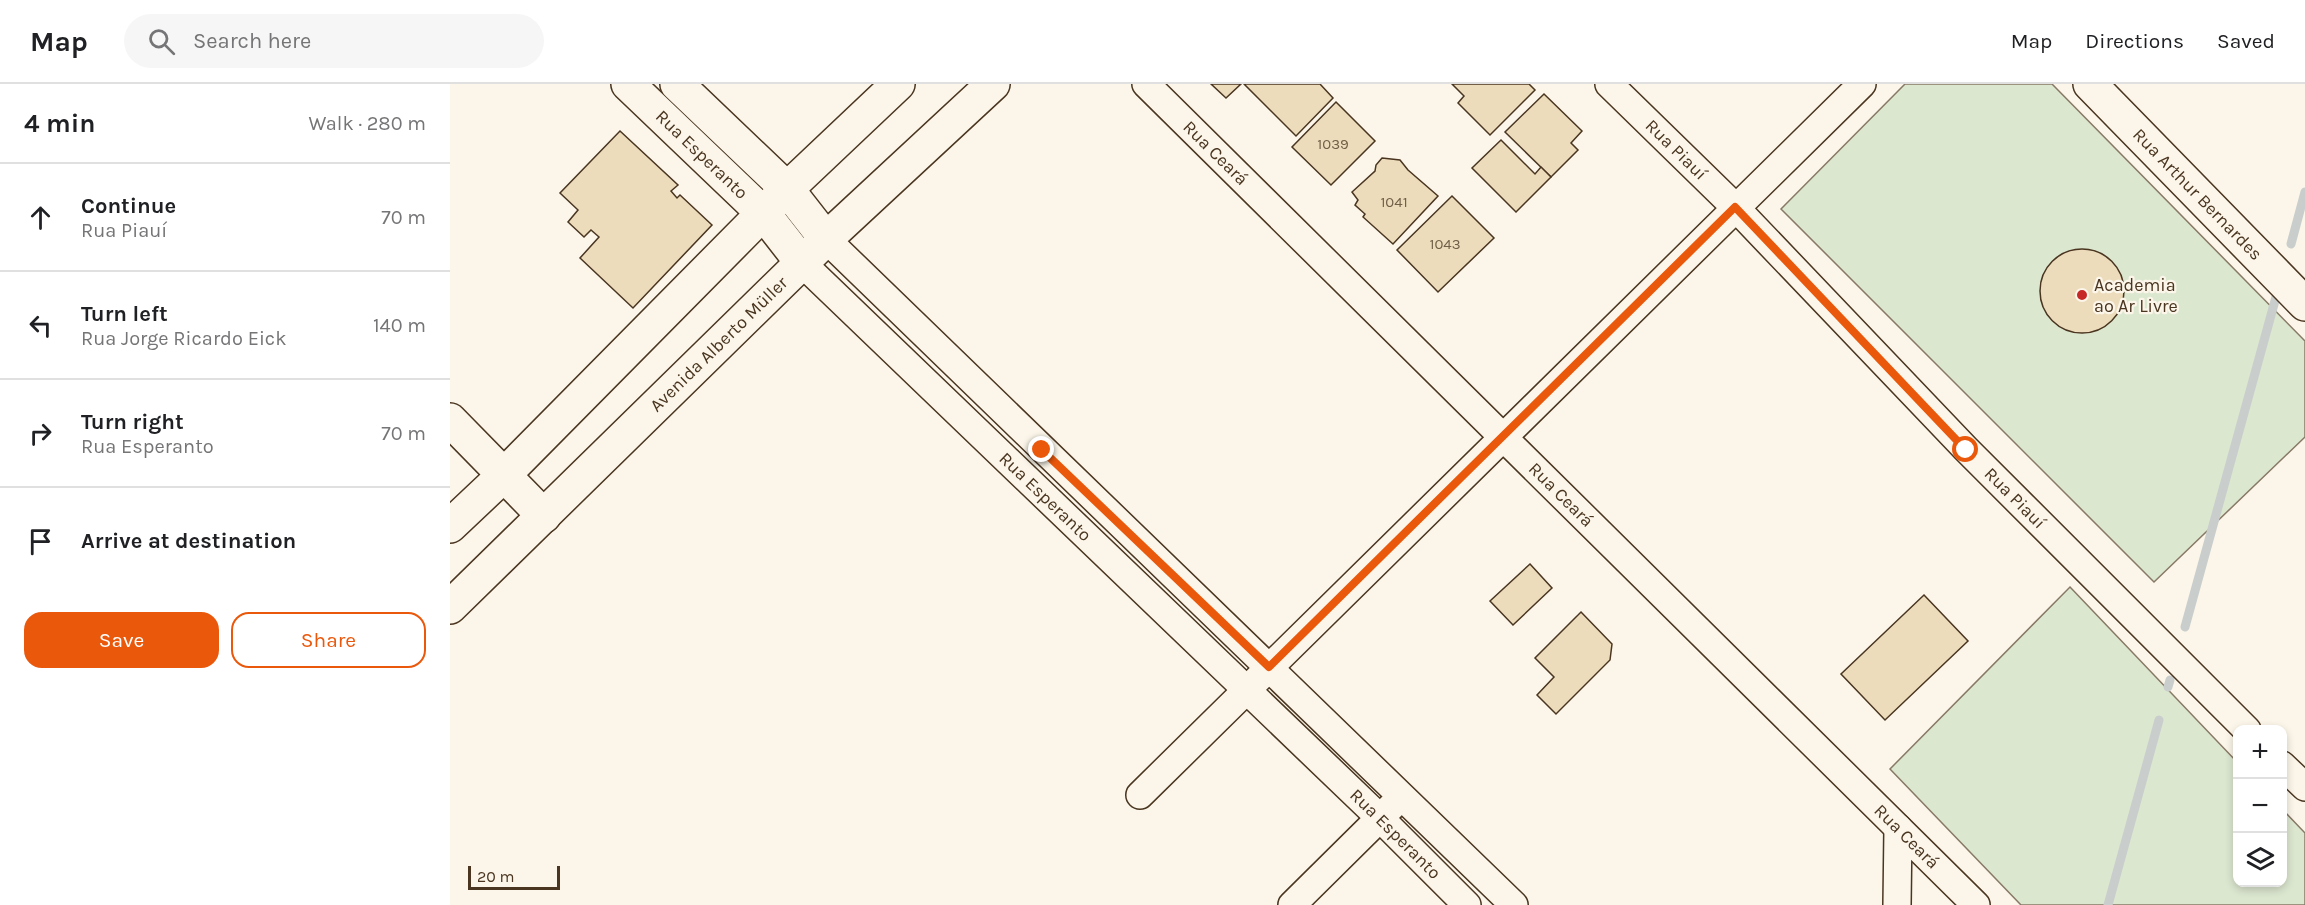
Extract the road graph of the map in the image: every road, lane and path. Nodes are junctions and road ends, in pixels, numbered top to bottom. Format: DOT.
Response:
graph roads {
  1 [pos="628,84"];
  2 [pos="677,84"];
  3 [pos="898,84"];
  4 [pos="993,84"];
  5 [pos="1146,84"];
  6 [pos="1609,84"];
  7 [pos="1862,84"];
  8 [pos="2090,84"];
  9 [pos="787,189"];
  10 [pos="1735,207"];
  11 [pos="764,213"];
  12 [pos="826,239"];
  13 [pos="803,264"];
  14 [pos="2305,304"];
  15 [pos="450,420"];
  16 [pos="1503,437"];
  17 [pos="1042,450"];
  18 [pos="1021,472"];
  19 [pos="504,475"];
  20 [pos="544,516"];
  21 [pos="450,525"];
  22 [pos="450,607"];
  23 [pos="1269,667"];
  24 [pos="1247,690"];
  25 [pos="2243,725"];
  26 [pos="2287,769"];
  27 [pos="2305,787"];
  28 [pos="1140,795"];
  29 [pos="1402,797"];
  30 [pos="1380,818"];
  31 [pos="1898,828"];
  32 [pos="1292,905"];
  33 [pos="1467,905"];
  34 [pos="1514,905"];
  35 [pos="1897,905"];
  36 [pos="1976,905"];
  1 -- 11 [label="main road, Rua Esperanto"];
  2 -- 9 [label="main road, Rua Esperanto"];
  3 -- 9 [label="main road"];
  4 -- 12 [label="main road, Avenida Alberto Müller"];
  5 -- 16 [label="street, Rua Ceará"];
  6 -- 10 [label="street, Rua Piauí"];
  7 -- 10 [label="street"];
  8 -- 14 [label="main road, Rua Arthur Bernardes"];
  9 -- 11 [label="main road"];
  9 -- 12 [label="main road, Rua Esperanto"];
  10 -- 16 [label="street"];
  10 -- 25 [label="street, Rua Piauí"];
  11 -- 13 [label="main road, Rua Esperanto"];
  11 -- 19 [label="main road"];
  12 -- 13 [label="main road, Avenida Alberto Müller"];
  12 -- 17 [label="street, Rua Esperanto"];
  13 -- 18 [label="street, Rua Esperanto"];
  13 -- 20 [label="main road, Avenida Alberto Müller"];
  15 -- 19 [label="main road"];
  16 -- 23 [label="street"];
  16 -- 31 [label="street, Rua Ceará"];
  17 -- 18 [label="street"];
  17 -- 23 [label="street, Rua Esperanto"];
  18 -- 24 [label="street, Rua Esperanto"];
  19 -- 20 [label="main road"];
  19 -- 21 [label="main road"];
  20 -- 22 [label="main road, Avenida Alberto Müller"];
  23 -- 24 [label="street"];
  23 -- 29 [label="street, Rua Esperanto"];
  24 -- 28 [label="street"];
  24 -- 30 [label="street, Rua Esperanto"];
  26 -- 27 [label="street"];
  29 -- 30 [label="street"];
  29 -- 34 [label="street, Rua Esperanto"];
  30 -- 32 [label="street"];
  30 -- 33 [label="street, Rua Esperanto"];
  31 -- 35 [label="street"];
  31 -- 36 [label="street, Rua Ceará"];
}
